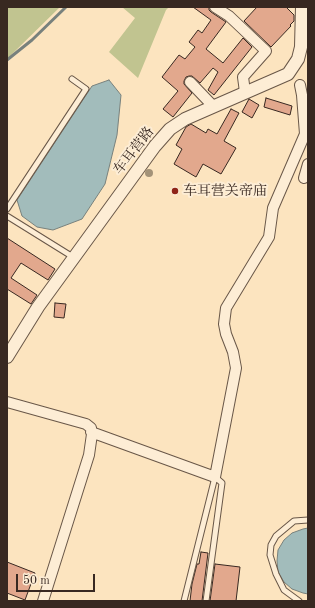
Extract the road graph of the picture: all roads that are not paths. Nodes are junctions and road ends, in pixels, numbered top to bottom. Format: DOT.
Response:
graph roads {
  1 [pos="215,7"];
  2 [pos="304,9"];
  3 [pos="288,74"];
  4 [pos="72,79"];
  5 [pos="190,82"];
  6 [pos="300,85"];
  7 [pos="245,92"];
  8 [pos="308,96"];
  9 [pos="213,106"];
  10 [pos="308,164"];
  11 [pos="304,178"];
  12 [pos="7,209"];
  13 [pos="7,216"];
  14 [pos="74,258"];
  15 [pos="7,357"];
  16 [pos="7,402"];
  17 [pos="92,432"];
  18 [pos="215,477"];
  19 [pos="308,520"];
  20 [pos="43,601"];
  21 [pos="184,601"];
  22 [pos="206,601"];
  23 [pos="299,601"];
  1 -- 7 [label="street"];
  2 -- 3 [label="street"];
  3 -- 6 [label="street"];
  3 -- 7 [label="street, 车耳营路"];
  4 -- 12 [label="lane"];
  5 -- 9 [label="street"];
  6 -- 8 [label="street"];
  6 -- 18 [label="street"];
  7 -- 9 [label="street, 车耳营路"];
  9 -- 14 [label="street, 车耳营路"];
  10 -- 11 [label="street"];
  13 -- 14 [label="lane"];
  14 -- 15 [label="street, 车耳营路"];
  16 -- 17 [label="street"];
  17 -- 18 [label="street"];
  17 -- 20 [label="street"];
  18 -- 21 [label="lane"];
  18 -- 22 [label="lane"];
  19 -- 23 [label="lane"];
}
